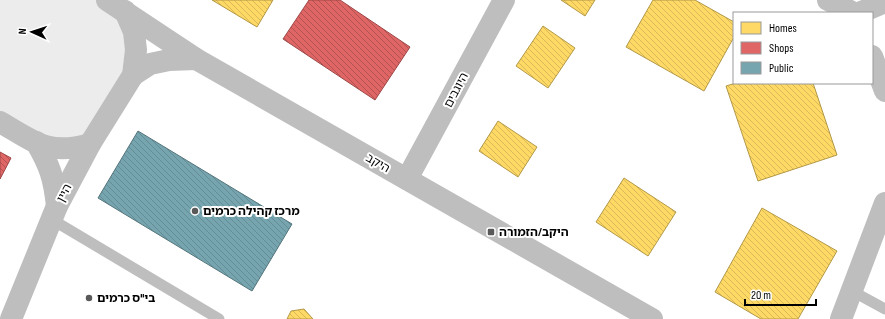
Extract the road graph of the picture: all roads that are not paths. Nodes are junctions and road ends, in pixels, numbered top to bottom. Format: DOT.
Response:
graph roads {
  1 [pos="504,0"];
  2 [pos="828,0"];
  3 [pos="885,2"];
  4 [pos="116,5"];
  5 [pos="852,12"];
  6 [pos="861,12"];
  7 [pos="196,59"];
  8 [pos="873,59"];
  9 [pos="133,75"];
  10 [pos="885,91"];
  11 [pos="0,122"];
  12 [pos="36,142"];
  13 [pos="90,144"];
  14 [pos="407,179"];
  15 [pos="885,203"];
  16 [pos="54,212"];
  17 [pos="852,291"];
  18 [pos="885,309"];
  19 [pos="11,319"];
  20 [pos="219,319"];
  21 [pos="652,319"];
  22 [pos="841,319"];
  1 -- 14 [label="street, היוגבים"];
  2 -- 5 [label="street"];
  3 -- 6 [label="street"];
  4 -- 7 [label="street, היקב"];
  4 -- 9 [label="street, היין"];
  7 -- 9 [label="street, היין"];
  7 -- 14 [label="street, היקב"];
  8 -- 10 [label="street"];
  9 -- 13 [label="street, היין"];
  11 -- 12 [label="street"];
  12 -- 13 [label="street"];
  12 -- 16 [label="street"];
  13 -- 16 [label="street, היין"];
  14 -- 21 [label="street, היקב"];
  15 -- 17 [label="street"];
  16 -- 19 [label="street, היין"];
  16 -- 20 [label="lane"];
  17 -- 18 [label="lane"];
  17 -- 22 [label="street"];
}
